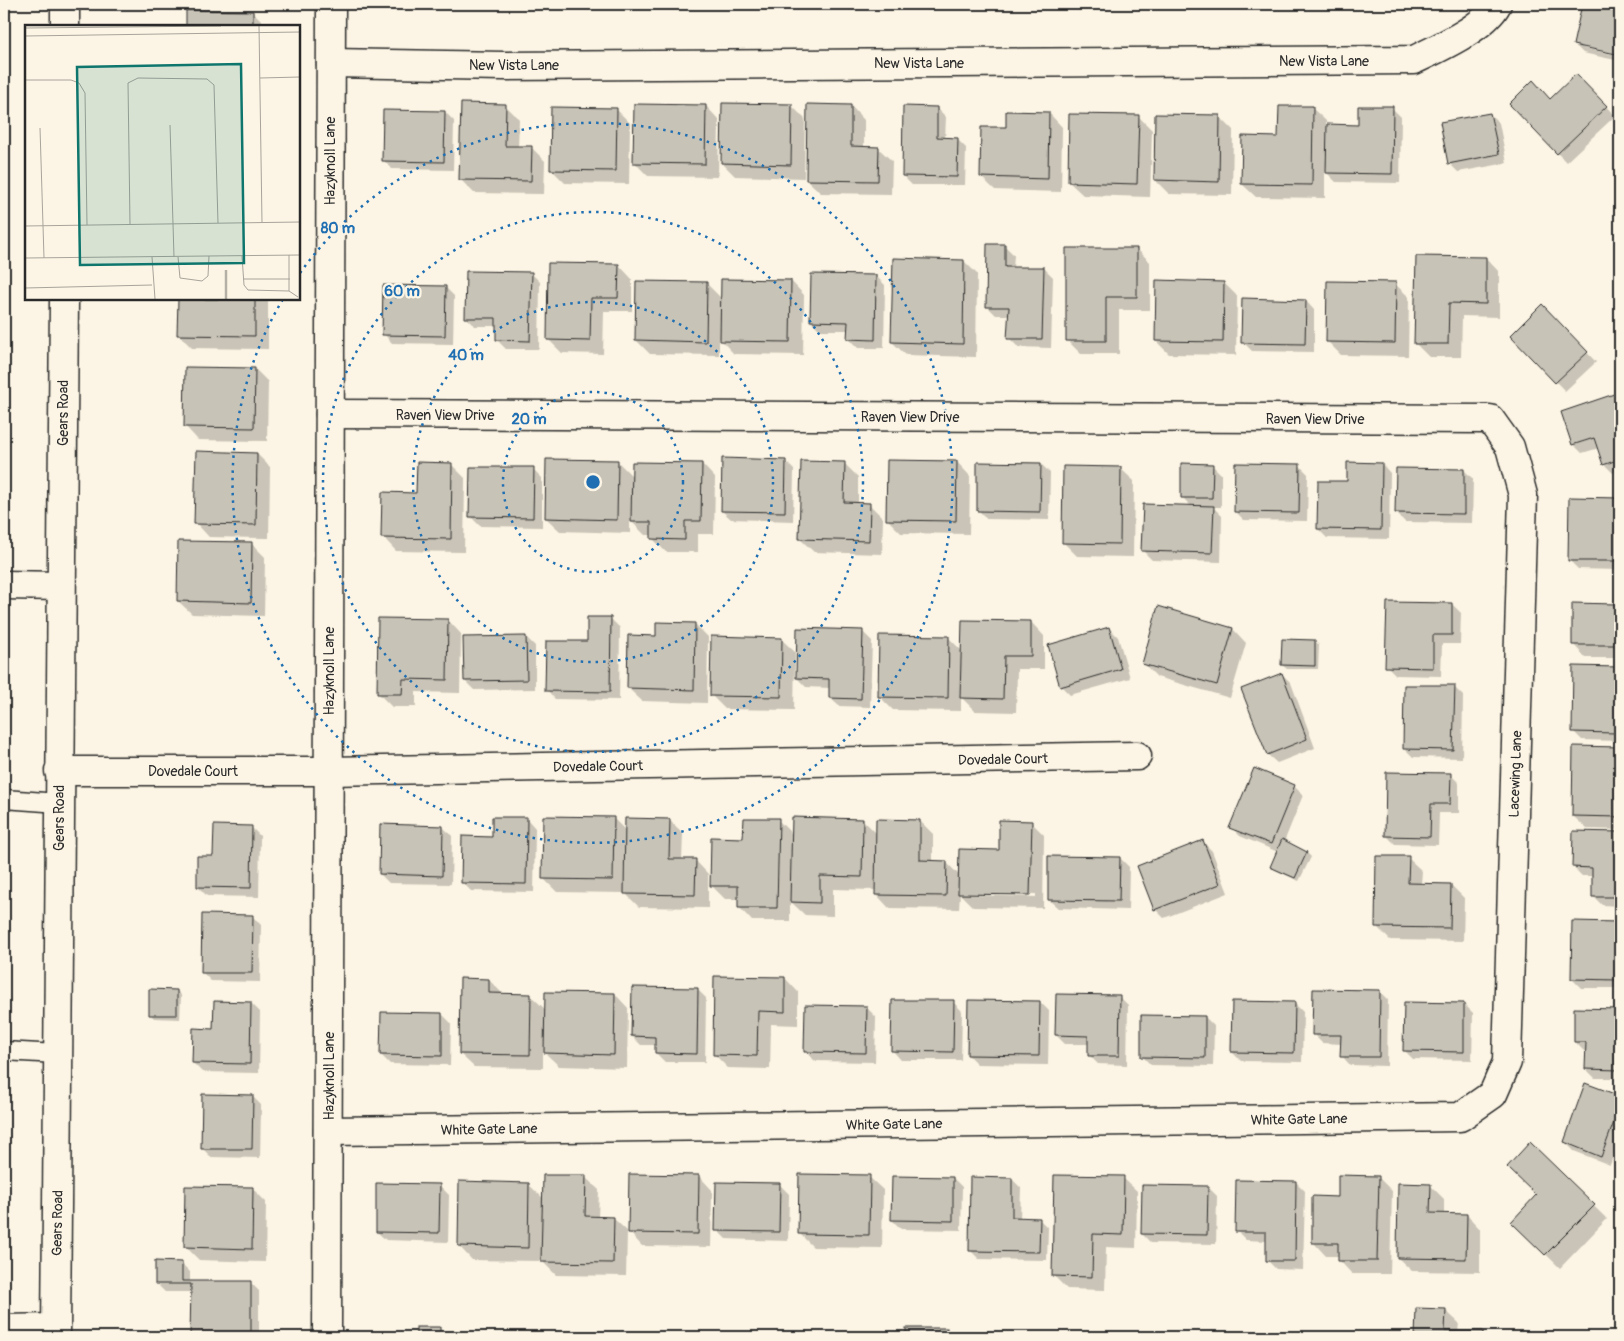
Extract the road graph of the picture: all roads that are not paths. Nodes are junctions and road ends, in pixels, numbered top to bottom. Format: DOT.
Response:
graph roads {
  1 [pos="65,4"];
  2 [pos="331,4"];
  3 [pos="1495,7"];
  4 [pos="65,25"];
  5 [pos="331,63"];
  6 [pos="64,300"];
  7 [pos="330,414"];
  8 [pos="1490,419"];
  9 [pos="4,585"];
  10 [pos="61,586"];
  11 [pos="1137,756"];
  12 [pos="59,771"];
  13 [pos="329,771"];
  14 [pos="4,800"];
  15 [pos="59,803"];
  16 [pos="4,1051"];
  17 [pos="57,1054"];
  18 [pos="1460,1117"];
  19 [pos="328,1131"];
  20 [pos="4,1324"];
  21 [pos="56,1330"];
  22 [pos="327,1337"];
  1 -- 4 [label="street"];
  2 -- 5 [label="street, Hazyknoll Lane"];
  3 -- 5 [label="street, New Vista Lane"];
  5 -- 7 [label="street, Hazyknoll Lane"];
  6 -- 10 [label="street, Gears Road"];
  7 -- 8 [label="street, Raven View Drive"];
  7 -- 13 [label="street, Hazyknoll Lane"];
  8 -- 18 [label="street, Lacewing Lane"];
  9 -- 10 [label="street"];
  10 -- 12 [label="street, Gears Road"];
  11 -- 13 [label="street, Dovedale Court"];
  12 -- 13 [label="street, Dovedale Court"];
  12 -- 15 [label="street, Gears Road"];
  13 -- 19 [label="street, Hazyknoll Lane"];
  14 -- 15 [label="lane"];
  15 -- 17 [label="street, Gears Road"];
  16 -- 17 [label="lane"];
  17 -- 21 [label="street, Gears Road"];
  18 -- 19 [label="street, White Gate Lane"];
  19 -- 22 [label="street, Hazyknoll Lane"];
  20 -- 21 [label="lane"];
}
